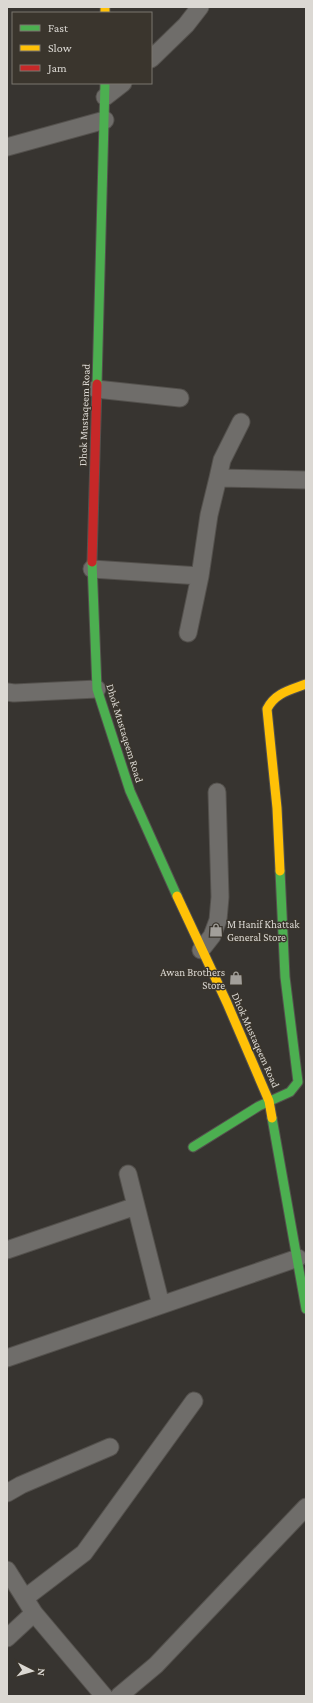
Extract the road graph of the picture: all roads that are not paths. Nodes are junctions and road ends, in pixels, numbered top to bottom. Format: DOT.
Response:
graph roads {
  1 [pos="200,7"];
  2 [pos="152,58"];
  3 [pos="120,84"];
  4 [pos="105,90"];
  5 [pos="105,120"];
  6 [pos="7,147"];
  7 [pos="96,389"];
  8 [pos="180,398"];
  9 [pos="241,422"];
  10 [pos="218,478"];
  11 [pos="306,480"];
  12 [pos="92,569"];
  13 [pos="200,576"];
  14 [pos="188,633"];
  15 [pos="306,684"];
  16 [pos="96,689"];
  17 [pos="7,692"];
  18 [pos="217,792"];
  19 [pos="201,950"];
  20 [pos="269,1101"];
  21 [pos="193,1147"];
  22 [pos="128,1174"];
  23 [pos="136,1206"];
  24 [pos="7,1250"];
  25 [pos="298,1258"];
  26 [pos="161,1305"];
  27 [pos="306,1309"];
  28 [pos="7,1358"];
  29 [pos="194,1401"];
  30 [pos="110,1447"];
  31 [pos="7,1493"];
  32 [pos="306,1507"];
  33 [pos="7,1570"];
  34 [pos="25,1598"];
  35 [pos="34,1612"];
  36 [pos="7,1638"];
  37 [pos="104,1696"];
  38 [pos="119,1696"];
  1 -- 2 [label="street"];
  3 -- 4 [label="street"];
  4 -- 5 [label="street, Dhok Mustaqeem Road"];
  5 -- 6 [label="street"];
  5 -- 7 [label="street, Dhok Mustaqeem Road"];
  7 -- 8 [label="street"];
  7 -- 12 [label="street, Dhok Mustaqeem Road"];
  9 -- 10 [label="street"];
  10 -- 11 [label="street"];
  10 -- 13 [label="street"];
  12 -- 13 [label="street"];
  12 -- 16 [label="street, Dhok Mustaqeem Road"];
  13 -- 14 [label="street"];
  15 -- 20 [label="street"];
  16 -- 17 [label="street"];
  16 -- 19 [label="street, Dhok Mustaqeem Road"];
  18 -- 19 [label="street"];
  19 -- 20 [label="street, Dhok Mustaqeem Road"];
  20 -- 21 [label="street"];
  20 -- 25 [label="street, Dhok Mustaqeem Road"];
  22 -- 23 [label="street"];
  23 -- 24 [label="street"];
  23 -- 26 [label="street"];
  25 -- 26 [label="street"];
  25 -- 27 [label="street, Dhok Mustaqeem Road"];
  26 -- 28 [label="street"];
  29 -- 34 [label="street"];
  30 -- 31 [label="street"];
  32 -- 38 [label="street"];
  33 -- 34 [label="street"];
  34 -- 35 [label="street"];
  35 -- 36 [label="street"];
  35 -- 37 [label="street"];
}
